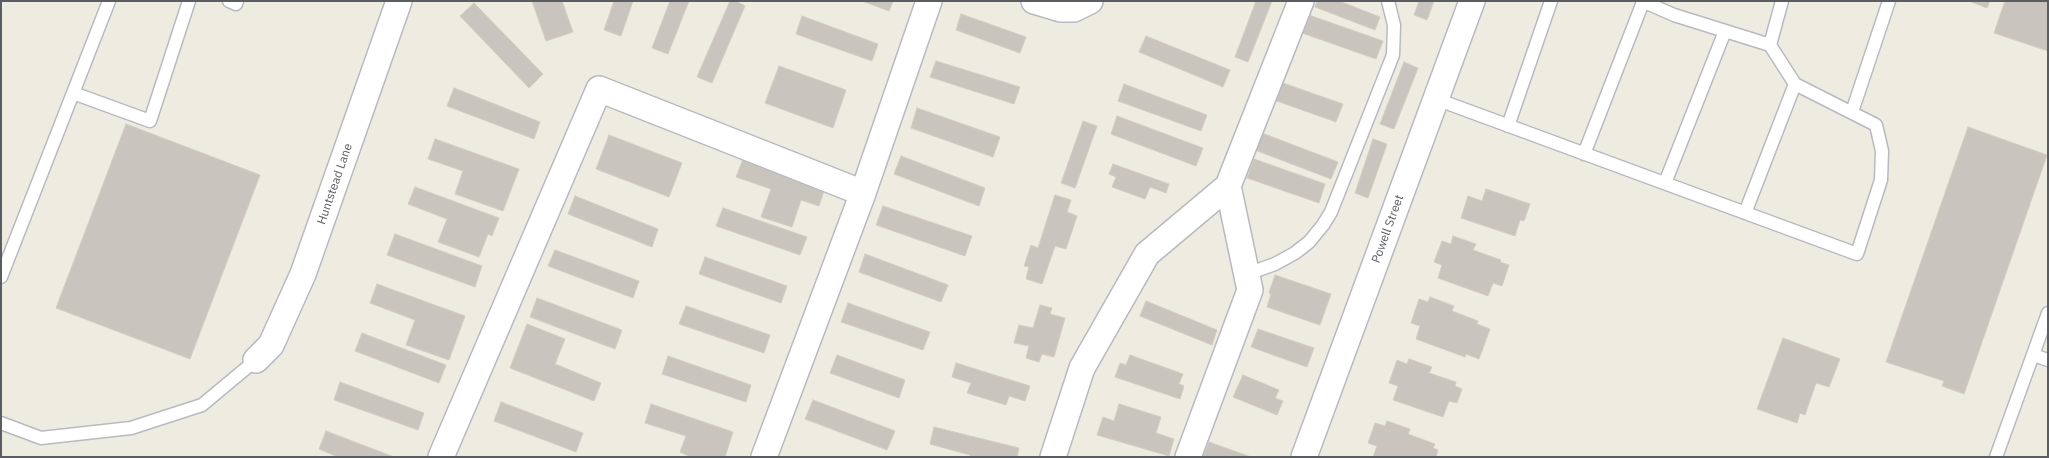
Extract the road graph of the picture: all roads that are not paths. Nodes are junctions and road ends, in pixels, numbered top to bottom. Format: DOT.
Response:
graph roads {
  1 [pos="110,1"];
  2 [pos="189,1"];
  3 [pos="229,1"];
  4 [pos="237,1"];
  5 [pos="399,1"];
  6 [pos="929,1"];
  7 [pos="1034,1"];
  8 [pos="1090,1"];
  9 [pos="1301,1"];
  10 [pos="1388,1"];
  11 [pos="1472,1"];
  12 [pos="1551,1"];
  13 [pos="1642,1"];
  14 [pos="1782,1"];
  15 [pos="1889,1"];
  16 [pos="1726,31"];
  17 [pos="1770,44"];
  18 [pos="1794,84"];
  19 [pos="73,93"];
  20 [pos="1436,99"];
  21 [pos="1852,112"];
  22 [pos="1508,126"];
  23 [pos="1584,154"];
  24 [pos="1665,184"];
  25 [pos="1228,186"];
  26 [pos="863,193"];
  27 [pos="1745,213"];
  28 [pos="5,256"];
  29 [pos="1247,274"];
  30 [pos="1,277"];
  31 [pos="2048,313"];
  32 [pos="2033,355"];
  33 [pos="256,360"];
  34 [pos="2048,360"];
  35 [pos="1,423"];
  36 [pos="441,457"];
  37 [pos="764,457"];
  38 [pos="1053,457"];
  39 [pos="1188,457"];
  40 [pos="1304,457"];
  41 [pos="1996,457"];
  1 -- 19 [label="lane"];
  2 -- 19 [label="lane"];
  3 -- 4 [label="lane"];
  5 -- 33 [label="street, Huntstead Lane"];
  6 -- 26 [label="street"];
  7 -- 8 [label="street"];
  9 -- 25 [label="street"];
  10 -- 29 [label="lane"];
  11 -- 20 [label="street, Powell Street"];
  12 -- 22 [label="lane"];
  13 -- 16 [label="lane"];
  13 -- 23 [label="lane"];
  14 -- 17 [label="lane"];
  15 -- 21 [label="lane"];
  16 -- 17 [label="lane"];
  16 -- 24 [label="lane"];
  17 -- 18 [label="lane"];
  18 -- 21 [label="lane"];
  18 -- 27 [label="lane"];
  19 -- 28 [label="lane"];
  20 -- 22 [label="lane"];
  20 -- 40 [label="street, Powell Street"];
  21 -- 27 [label="lane"];
  22 -- 23 [label="lane"];
  23 -- 24 [label="lane"];
  24 -- 27 [label="lane"];
  25 -- 29 [label="street"];
  25 -- 38 [label="street"];
  26 -- 36 [label="street"];
  26 -- 37 [label="street"];
  28 -- 30 [label="lane"];
  29 -- 39 [label="street"];
  31 -- 32 [label="lane"];
  32 -- 34 [label="lane"];
  32 -- 41 [label="lane"];
  33 -- 35 [label="lane"];
}
